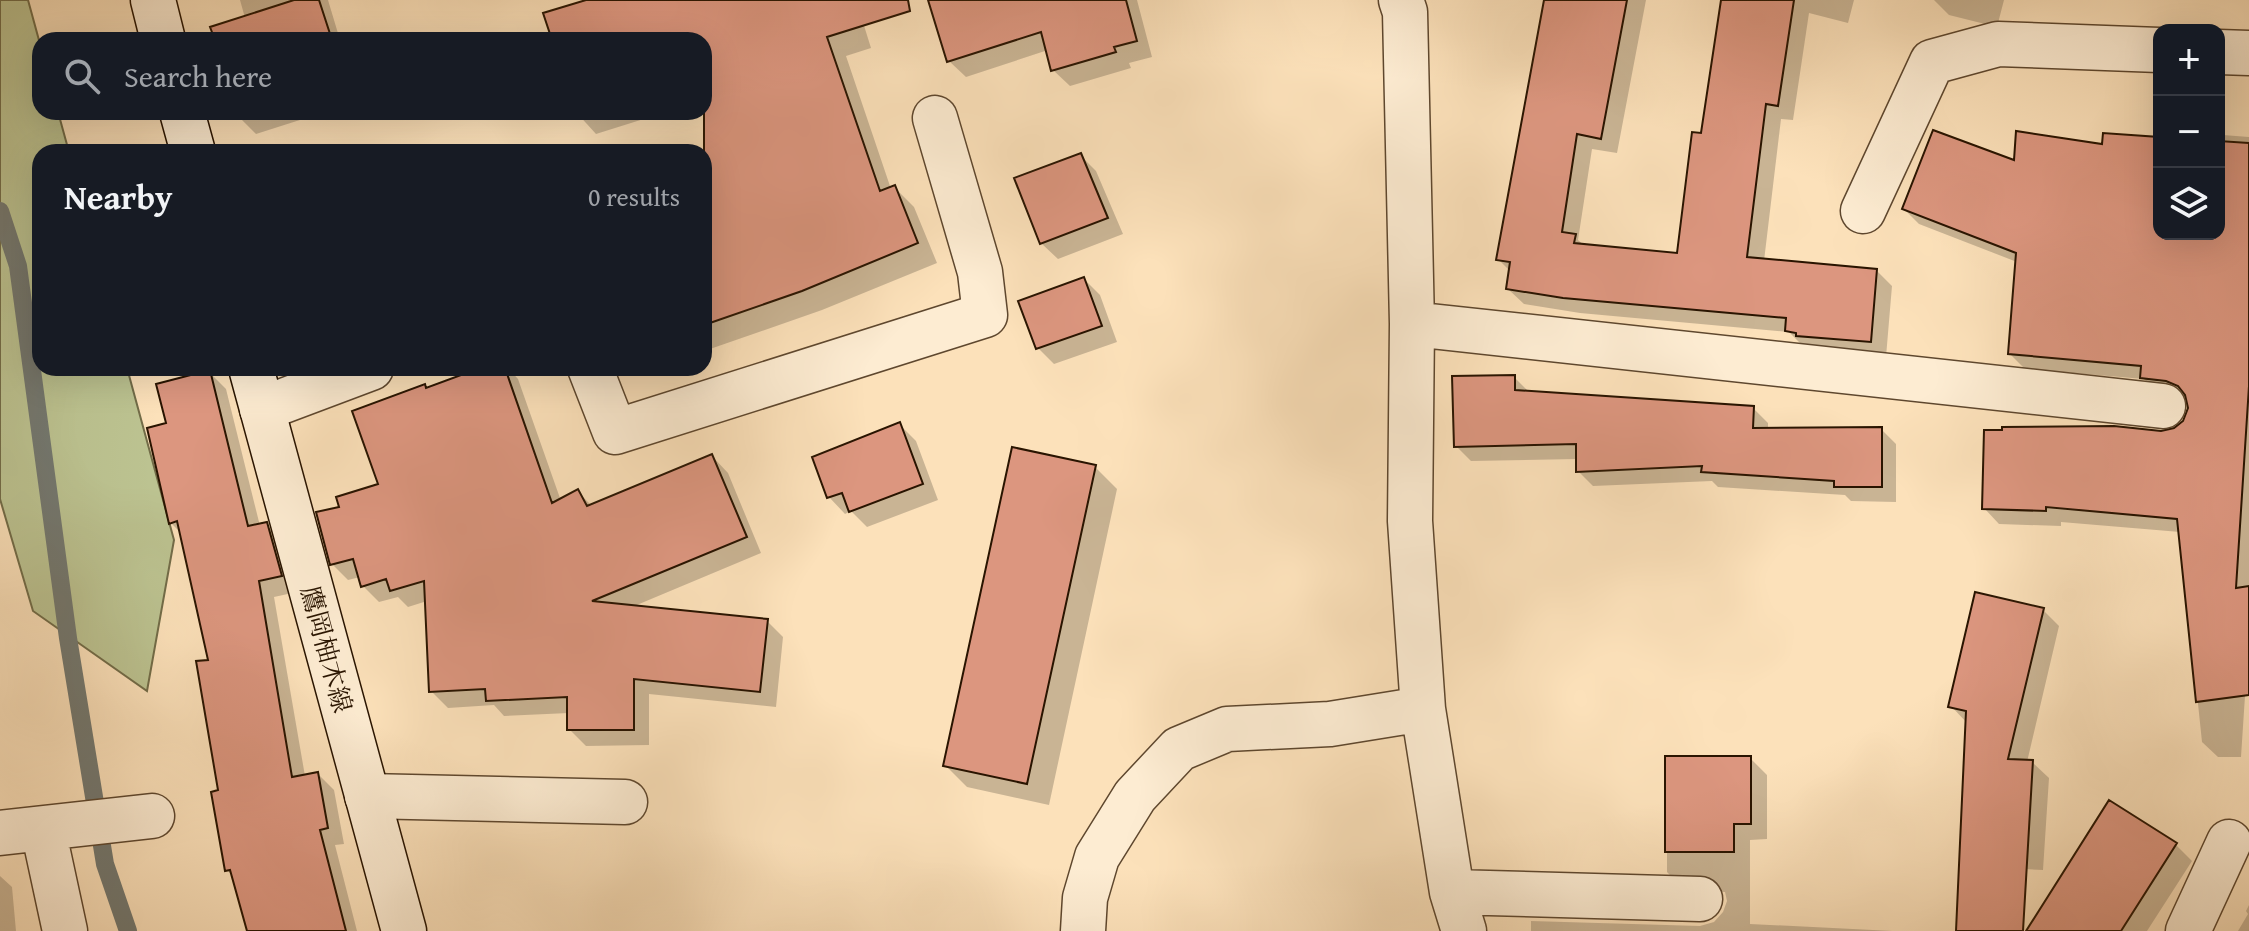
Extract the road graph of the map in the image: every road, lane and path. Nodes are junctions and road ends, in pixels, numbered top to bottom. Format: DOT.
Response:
graph roads {
  1 [pos="153,0"];
  2 [pos="1401,0"];
  3 [pos="161,32"];
  4 [pos="2153,50"];
  5 [pos="2225,52"];
  6 [pos="2249,53"];
  7 [pos="935,118"];
  8 [pos="184,120"];
  9 [pos="191,144"];
  10 [pos="1863,211"];
  11 [pos="1412,324"];
  12 [pos="325,376"];
  13 [pos="593,376"];
  14 [pos="257,388"];
  15 [pos="2163,406"];
  16 [pos="1423,709"];
  17 [pos="367,796"];
  18 [pos="625,802"];
  19 [pos="152,816"];
  20 [pos="43,829"];
  21 [pos="0,833"];
  22 [pos="2229,842"];
  23 [pos="1700,899"];
  24 [pos="1458,912"];
  25 [pos="65,931"];
  26 [pos="404,931"];
  27 [pos="1083,931"];
  28 [pos="2188,931"];
  1 -- 3 [label="street"];
  2 -- 11 [label="street"];
  4 -- 10 [label="street"];
  5 -- 6 [label="street"];
  7 -- 13 [label="street"];
  8 -- 9 [label="street"];
  11 -- 15 [label="street"];
  11 -- 16 [label="street"];
  12 -- 14 [label="street"];
  14 -- 17 [label="street, 鷹岡柚木線"];
  16 -- 24 [label="street"];
  16 -- 27 [label="street"];
  17 -- 18 [label="street"];
  17 -- 26 [label="street, 鷹岡柚木線"];
  19 -- 20 [label="street"];
  20 -- 21 [label="street"];
  20 -- 25 [label="street"];
  22 -- 28 [label="street"];
  23 -- 24 [label="street"];
}
